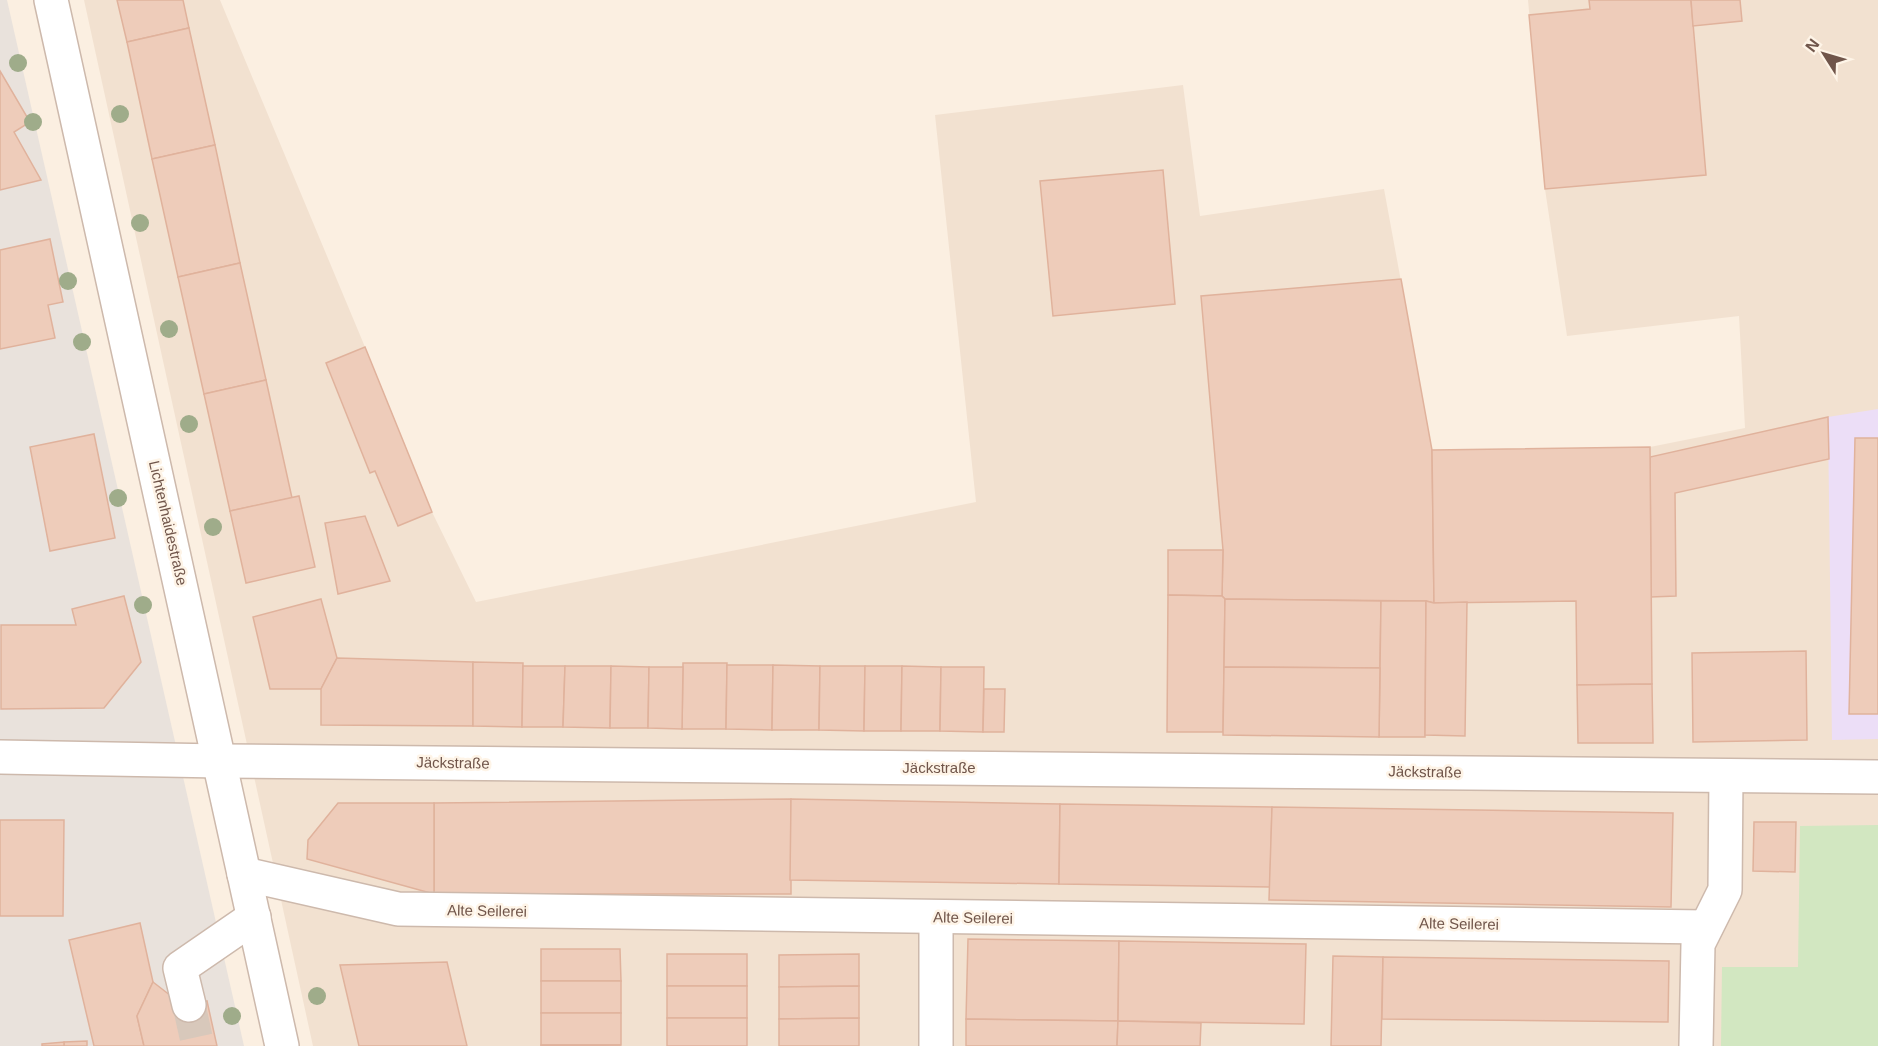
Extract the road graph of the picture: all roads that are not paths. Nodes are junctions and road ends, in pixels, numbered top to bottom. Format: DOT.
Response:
graph roads {
  1 [pos="51,0"];
  2 [pos="0,757"];
  3 [pos="220,761"];
  4 [pos="1726,776"];
  5 [pos="1878,777"];
  6 [pos="244,874"];
  7 [pos="254,917"];
  8 [pos="936,917"];
  9 [pos="1706,927"];
  10 [pos="189,1005"];
  11 [pos="282,1046"];
  12 [pos="936,1046"];
  13 [pos="1696,1046"];
  1 -- 3 [label="street, Lichtenhaidestraße"];
  2 -- 3 [label="street, Jäckstraße"];
  3 -- 4 [label="street, Jäckstraße"];
  3 -- 6 [label="street, Lichtenhaidestraße"];
  4 -- 5 [label="street, Jäckstraße"];
  4 -- 9 [label="street"];
  6 -- 7 [label="street, Lichtenhaidestraße"];
  6 -- 8 [label="street, Alte Seilerei"];
  7 -- 10 [label="street"];
  7 -- 11 [label="street, Lichtenhaidestraße"];
  8 -- 9 [label="street, Alte Seilerei"];
  8 -- 12 [label="street"];
  9 -- 13 [label="street"];
}
